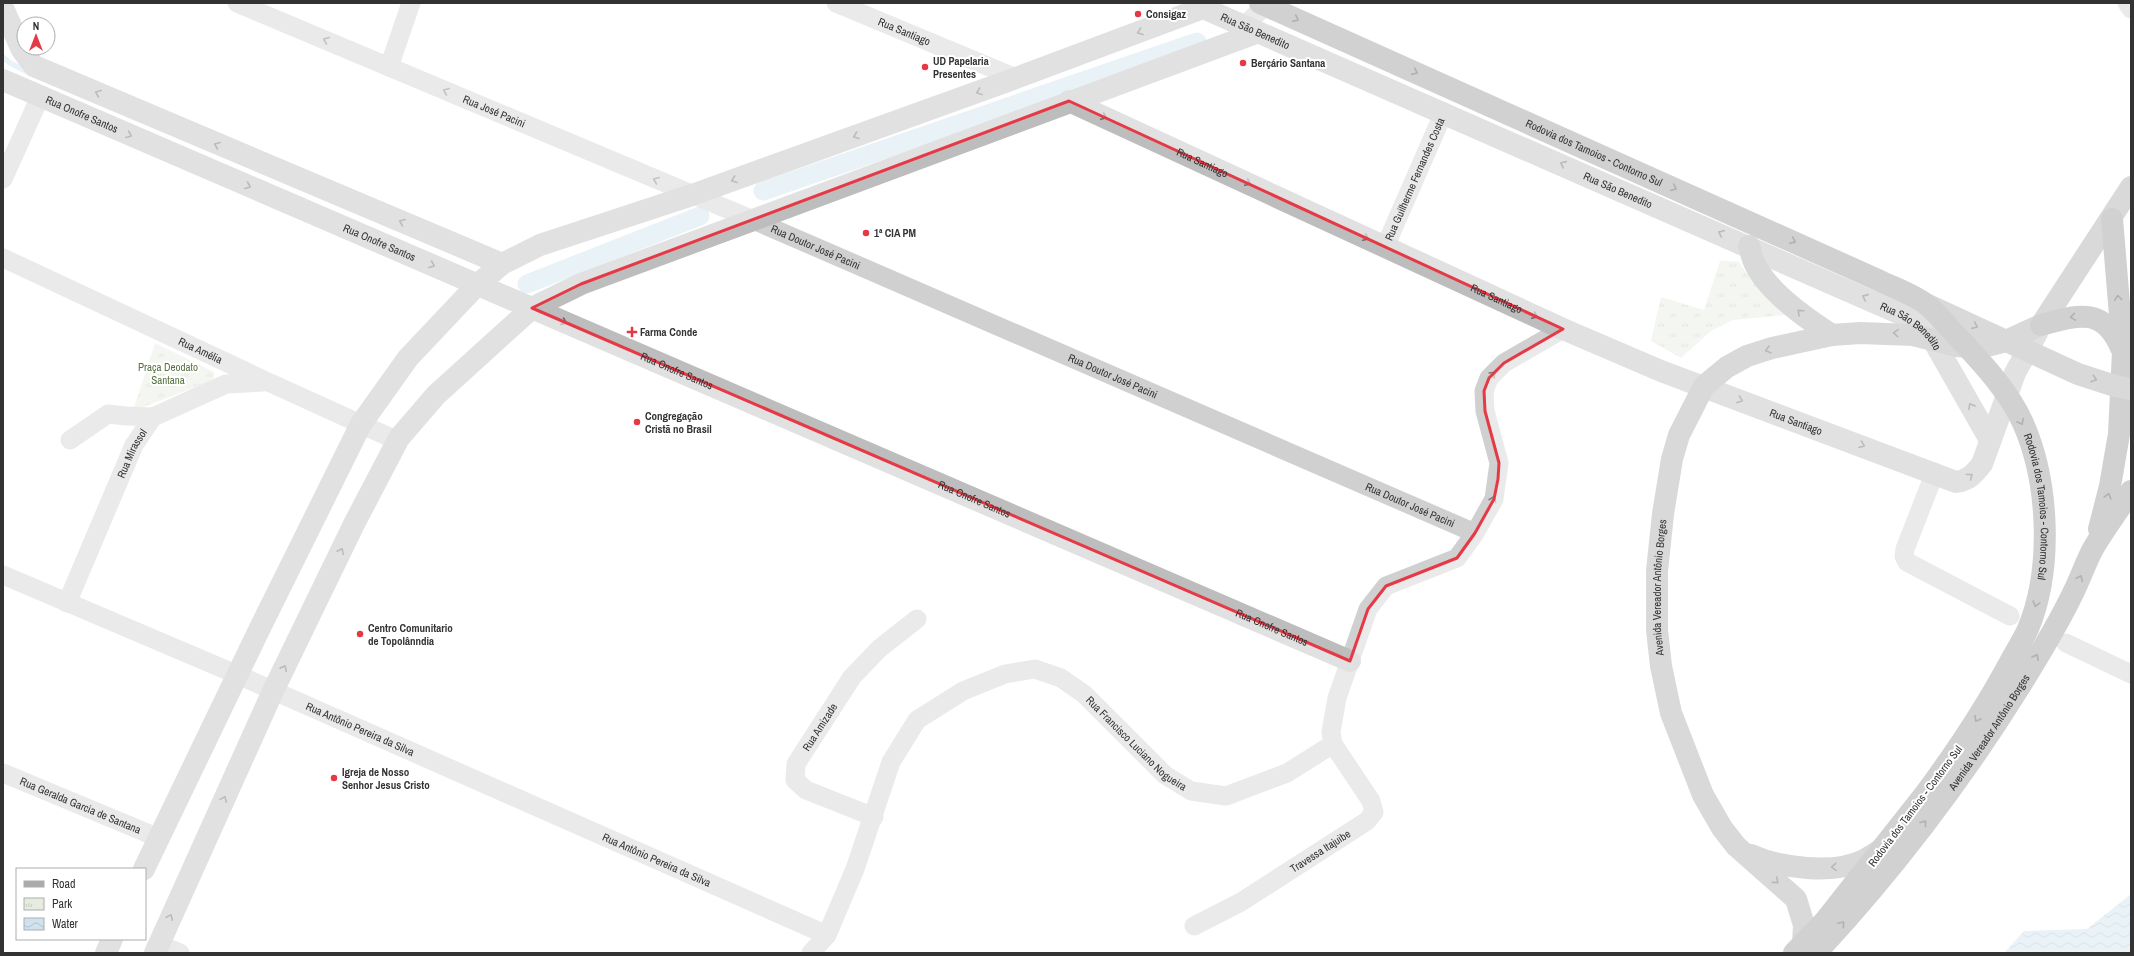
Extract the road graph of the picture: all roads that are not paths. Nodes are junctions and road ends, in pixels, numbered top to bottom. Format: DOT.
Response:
graph roads {
  1 [pos="238,3"];
  2 [pos="411,3"];
  3 [pos="836,3"];
  4 [pos="1260,3"];
  5 [pos="1268,3"];
  6 [pos="2127,3"];
  7 [pos="1196,6"];
  8 [pos="3,8"];
  9 [pos="2131,9"];
  10 [pos="1249,30"];
  11 [pos="389,67"];
  12 [pos="1016,78"];
  13 [pos="3,80"];
  14 [pos="40,97"];
  15 [pos="1069,101"];
  16 [pos="1444,112"];
  17 [pos="3,179"];
  18 [pos="2131,187"];
  19 [pos="692,195"];
  20 [pos="751,219"];
  21 [pos="2112,219"];
  22 [pos="1749,246"];
  23 [pos="1385,247"];
  24 [pos="3,258"];
  25 [pos="502,264"];
  26 [pos="477,285"];
  27 [pos="1927,305"];
  28 [pos="532,308"];
  29 [pos="2041,326"];
  30 [pos="1563,329"];
  31 [pos="1832,335"];
  32 [pos="1933,340"];
  33 [pos="2123,351"];
  34 [pos="266,381"];
  35 [pos="1704,386"];
  36 [pos="2131,389"];
  37 [pos="153,417"];
  38 [pos="361,424"];
  39 [pos="70,440"];
  40 [pos="1990,440"];
  41 [pos="398,441"];
  42 [pos="1934,472"];
  43 [pos="2131,491"];
  44 [pos="1475,533"];
  45 [pos="2094,547"];
  46 [pos="3,575"];
  47 [pos="67,603"];
  48 [pos="2010,616"];
  49 [pos="917,619"];
  50 [pos="2066,643"];
  51 [pos="1350,661"];
  52 [pos="2131,674"];
  53 [pos="238,675"];
  54 [pos="273,691"];
  55 [pos="1333,744"];
  56 [pos="3,772"];
  57 [pos="874,817"];
  58 [pos="159,838"];
  59 [pos="1736,846"];
  60 [pos="1883,848"];
  61 [pos="144,868"];
  62 [pos="1194,926"];
  63 [pos="826,934"];
  64 [pos="112,940"];
  65 [pos="156,948"];
  66 [pos="1805,950"];
  67 [pos="106,953"];
  68 [pos="180,953"];
  69 [pos="811,953"];
  11 -- 1 [label="street, Rua José Pacini, one-way"];
  2 -- 11 [label="street"];
  3 -- 12 [label="street, Rua Santiago"];
  4 -- 27 [label="highway, Rodovia dos Tamoios - Contorno Sul, one-way, bridge"];
  5 -- 10 [label="street"];
  6 -- 9 [label="street"];
  7 -- 10 [label="street, Rua São Benedito"];
  7 -- 12 [label="street, one-way"];
  25 -- 8 [label="street, one-way"];
  10 -- 15 [label="street"];
  10 -- 16 [label="street, Rua São Benedito"];
  19 -- 11 [label="street, Rua José Pacini, one-way"];
  12 -- 19 [label="street, one-way"];
  13 -- 14 [label="street, Rua Onofre Santos"];
  14 -- 17 [label="street"];
  14 -- 26 [label="street, Rua Onofre Santos, one-way"];
  15 -- 20 [label="street"];
  15 -- 23 [label="street, Rua Santiago, one-way"];
  22 -- 16 [label="street, Rua São Benedito, one-way"];
  16 -- 23 [label="street, Rua Guilherme Fernandes Costa"];
  18 -- 21 [label="main road"];
  19 -- 20 [label="street, Rua José Pacini"];
  19 -- 25 [label="street"];
  20 -- 28 [label="street"];
  20 -- 44 [label="street, Rua Doutor José Pacini"];
  21 -- 29 [label="main road"];
  33 -- 21 [label="highway, one-way"];
  31 -- 22 [label="main road, one-way"];
  32 -- 22 [label="street, Rua São Benedito, one-way"];
  23 -- 30 [label="street, Rua Santiago, one-way"];
  24 -- 34 [label="street, Rua Amélia"];
  25 -- 26 [label="street"];
  26 -- 28 [label="street, Rua Onofre Santos"];
  26 -- 38 [label="street"];
  27 -- 36 [label="main road, Rodovia dos Tamoios - Contorno Sul, one-way, bridge"];
  27 -- 60 [label="highway, Rodovia dos Tamoios - Contorno Sul, one-way, bridge"];
  28 -- 41 [label="street"];
  28 -- 51 [label="street, Rua Onofre Santos, one-way"];
  29 -- 32 [label="main road"];
  33 -- 29 [label="highway, one-way"];
  29 -- 40 [label="street, Rua Santiago"];
  30 -- 35 [label="street, Rua Santiago"];
  44 -- 30 [label="street, one-way"];
  32 -- 31 [label="main road, one-way"];
  31 -- 35 [label="main road, one-way"];
  40 -- 32 [label="street, Rua São Benedito, one-way"];
  45 -- 33 [label="highway, one-way"];
  34 -- 37 [label="street, Rua Mirassol"];
  34 -- 38 [label="street, Rua Amélia"];
  35 -- 42 [label="street, Rua Santiago, one-way"];
  35 -- 59 [label="main road, Avenida Vereador Antônio Borges"];
  37 -- 39 [label="street"];
  37 -- 47 [label="street, Rua Mirassol"];
  38 -- 41 [label="street, Rua Amélia"];
  38 -- 53 [label="street"];
  42 -- 40 [label="street, Rua Santiago, one-way"];
  54 -- 41 [label="street, one-way"];
  42 -- 48 [label="street"];
  43 -- 45 [label="highway, Avenida Vereador Antônio Borges"];
  44 -- 51 [label="street"];
  66 -- 45 [label="highway, Avenida Vereador Antônio Borges, one-way"];
  46 -- 47 [label="street, Rua Antônio Pereira da Silva"];
  47 -- 53 [label="street, Rua Antônio Pereira da Silva"];
  49 -- 57 [label="street, Rua Amizade"];
  50 -- 52 [label="street"];
  51 -- 55 [label="street"];
  53 -- 54 [label="street, Rua Antônio Pereira da Silva"];
  53 -- 58 [label="street"];
  54 -- 63 [label="street, Rua Antônio Pereira da Silva"];
  65 -- 54 [label="street, one-way"];
  55 -- 57 [label="street, Rua Francisco Luciano Nogueira"];
  55 -- 62 [label="street, Travessa Itajuibe"];
  56 -- 58 [label="street, Rua Geralda Garcia de Santana"];
  57 -- 63 [label="street, Rua Francisco Luciano Nogueira"];
  58 -- 61 [label="street"];
  60 -- 59 [label="main road, one-way"];
  59 -- 66 [label="main road, Avenida Vereador Antônio Borges, one-way"];
  60 -- 66 [label="highway, Rodovia dos Tamoios - Contorno Sul"];
  63 -- 69 [label="street, Rua Francisco Luciano Nogueira"];
  64 -- 67 [label="street"];
  65 -- 68 [label="street"];
}
